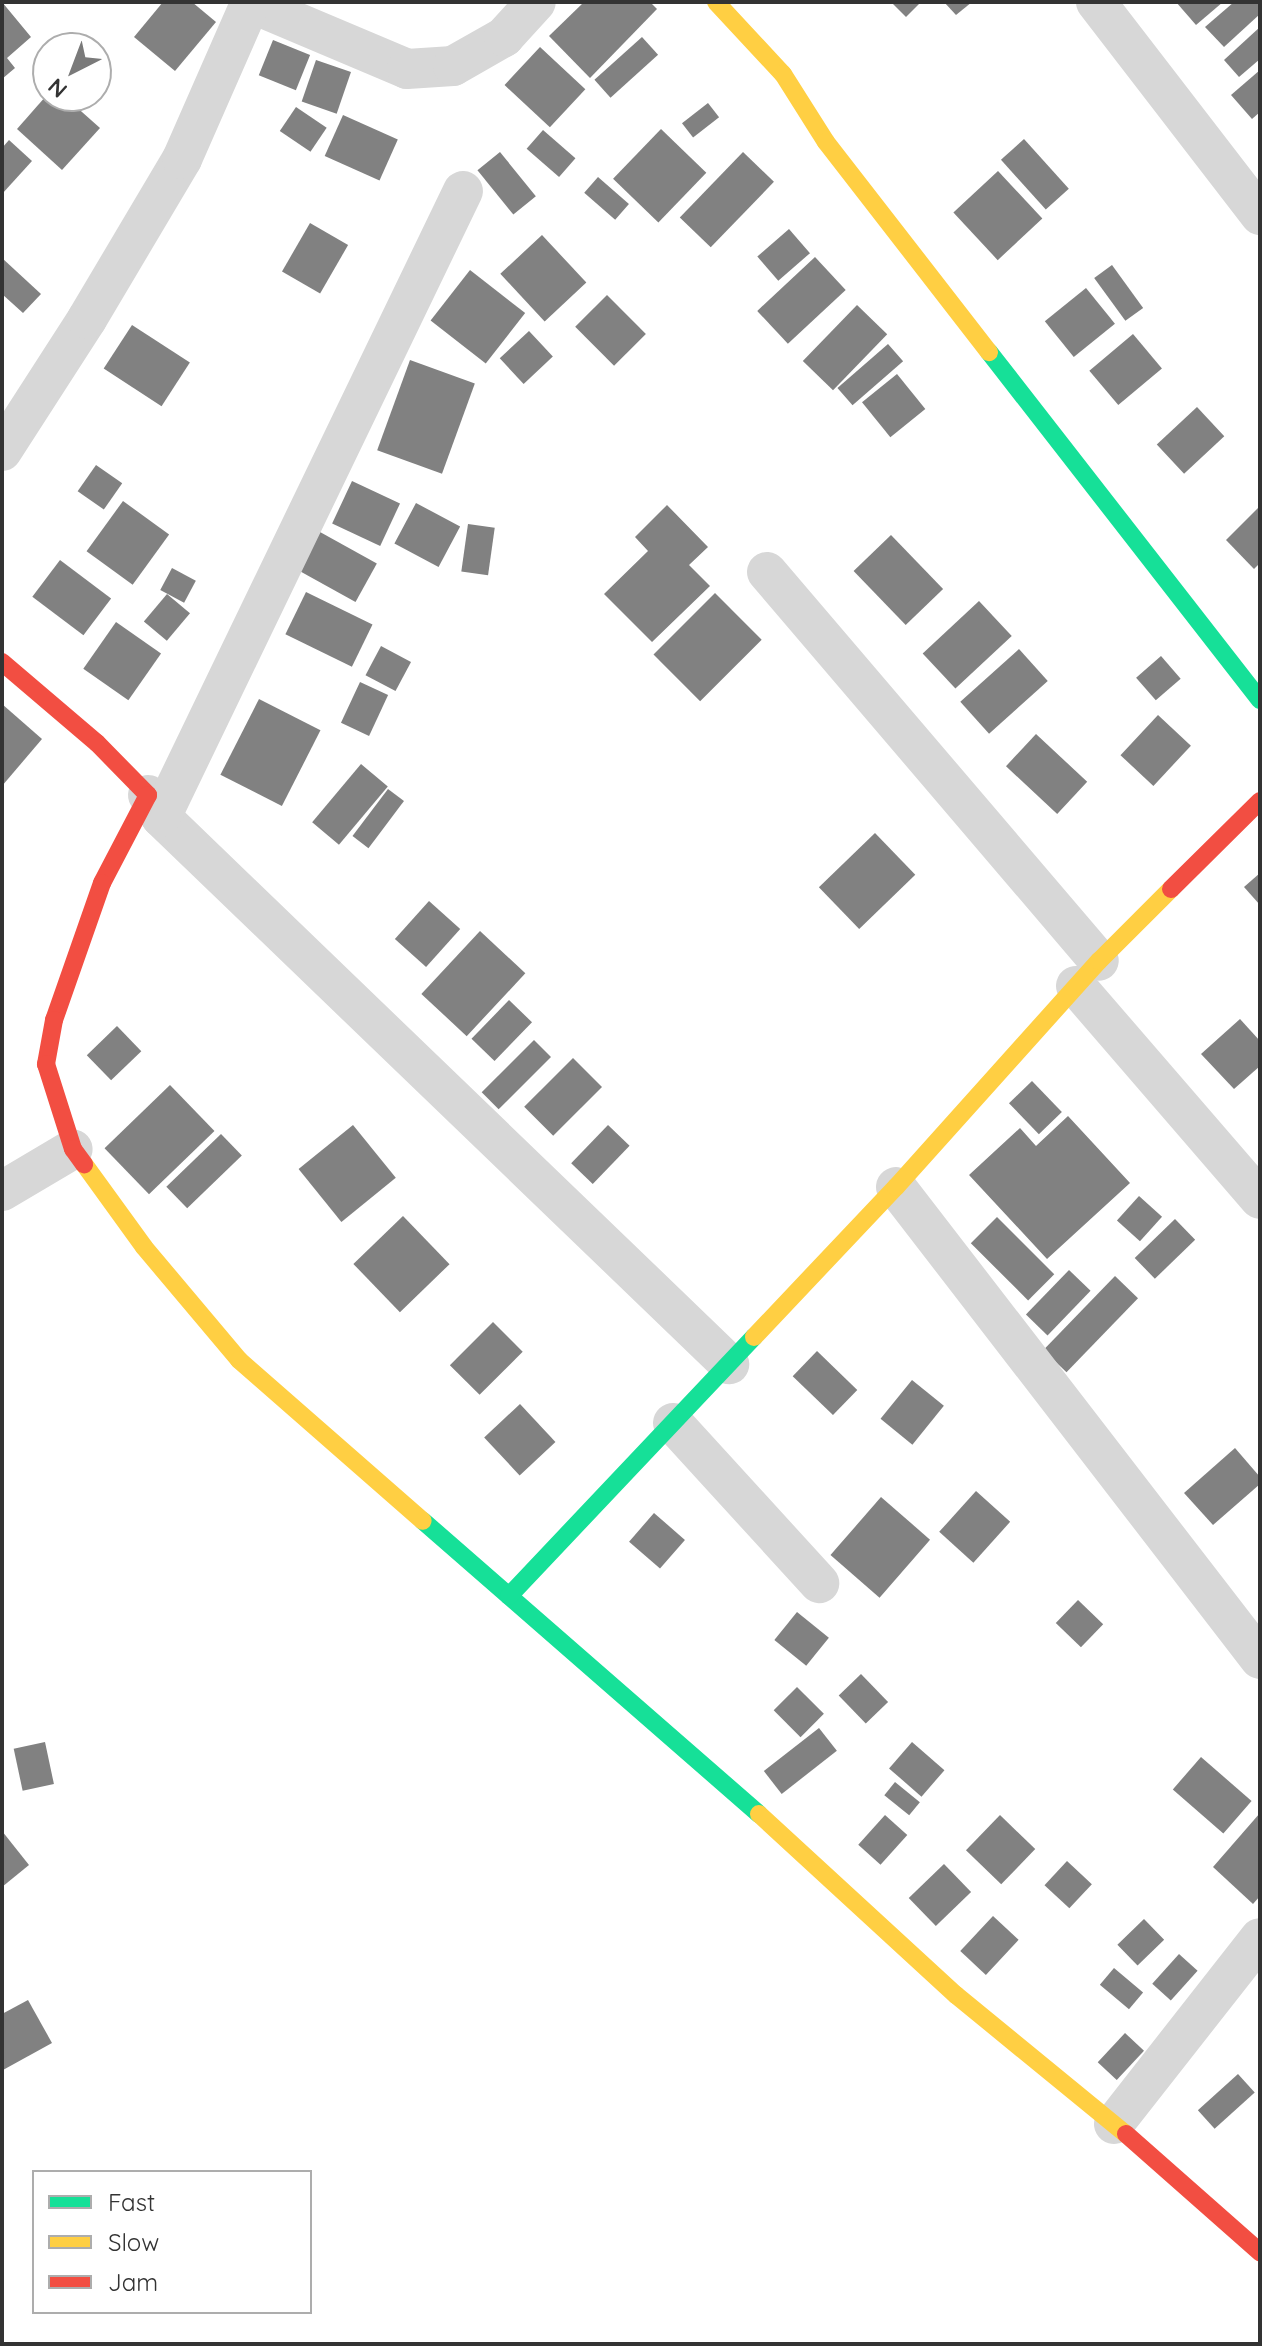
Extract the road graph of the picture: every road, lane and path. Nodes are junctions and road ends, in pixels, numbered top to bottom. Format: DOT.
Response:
graph roads {
  1 [pos="251,2"];
  2 [pos="536,2"];
  3 [pos="716,2"];
  4 [pos="1096,2"];
  5 [pos="463,191"];
  6 [pos="1260,215"];
  7 [pos="2,451"];
  8 [pos="767,572"];
  9 [pos="2,662"];
  10 [pos="1260,700"];
  11 [pos="1260,801"];
  12 [pos="155,806"];
  13 [pos="1088,974"];
  14 [pos="73,1149"];
  15 [pos="896,1187"];
  16 [pos="2,1191"];
  17 [pos="1260,1199"];
  18 [pos="729,1364"];
  19 [pos="673,1423"];
  20 [pos="819,1583"];
  21 [pos="509,1596"];
  22 [pos="1260,1659"];
  23 [pos="1260,1938"];
  24 [pos="1114,2124"];
  25 [pos="1260,2252"];
  1 -- 2 [label="street"];
  1 -- 7 [label="street"];
  3 -- 10 [label="street"];
  4 -- 6 [label="street"];
  5 -- 12 [label="street"];
  8 -- 13 [label="street"];
  9 -- 12 [label="street"];
  11 -- 13 [label="street"];
  12 -- 14 [label="street"];
  12 -- 18 [label="street"];
  13 -- 15 [label="street"];
  13 -- 17 [label="street"];
  14 -- 16 [label="street"];
  14 -- 21 [label="street"];
  15 -- 18 [label="street"];
  15 -- 22 [label="street"];
  18 -- 19 [label="street"];
  19 -- 20 [label="street"];
  19 -- 21 [label="street"];
  21 -- 24 [label="street"];
  23 -- 24 [label="street"];
  24 -- 25 [label="street"];
}
